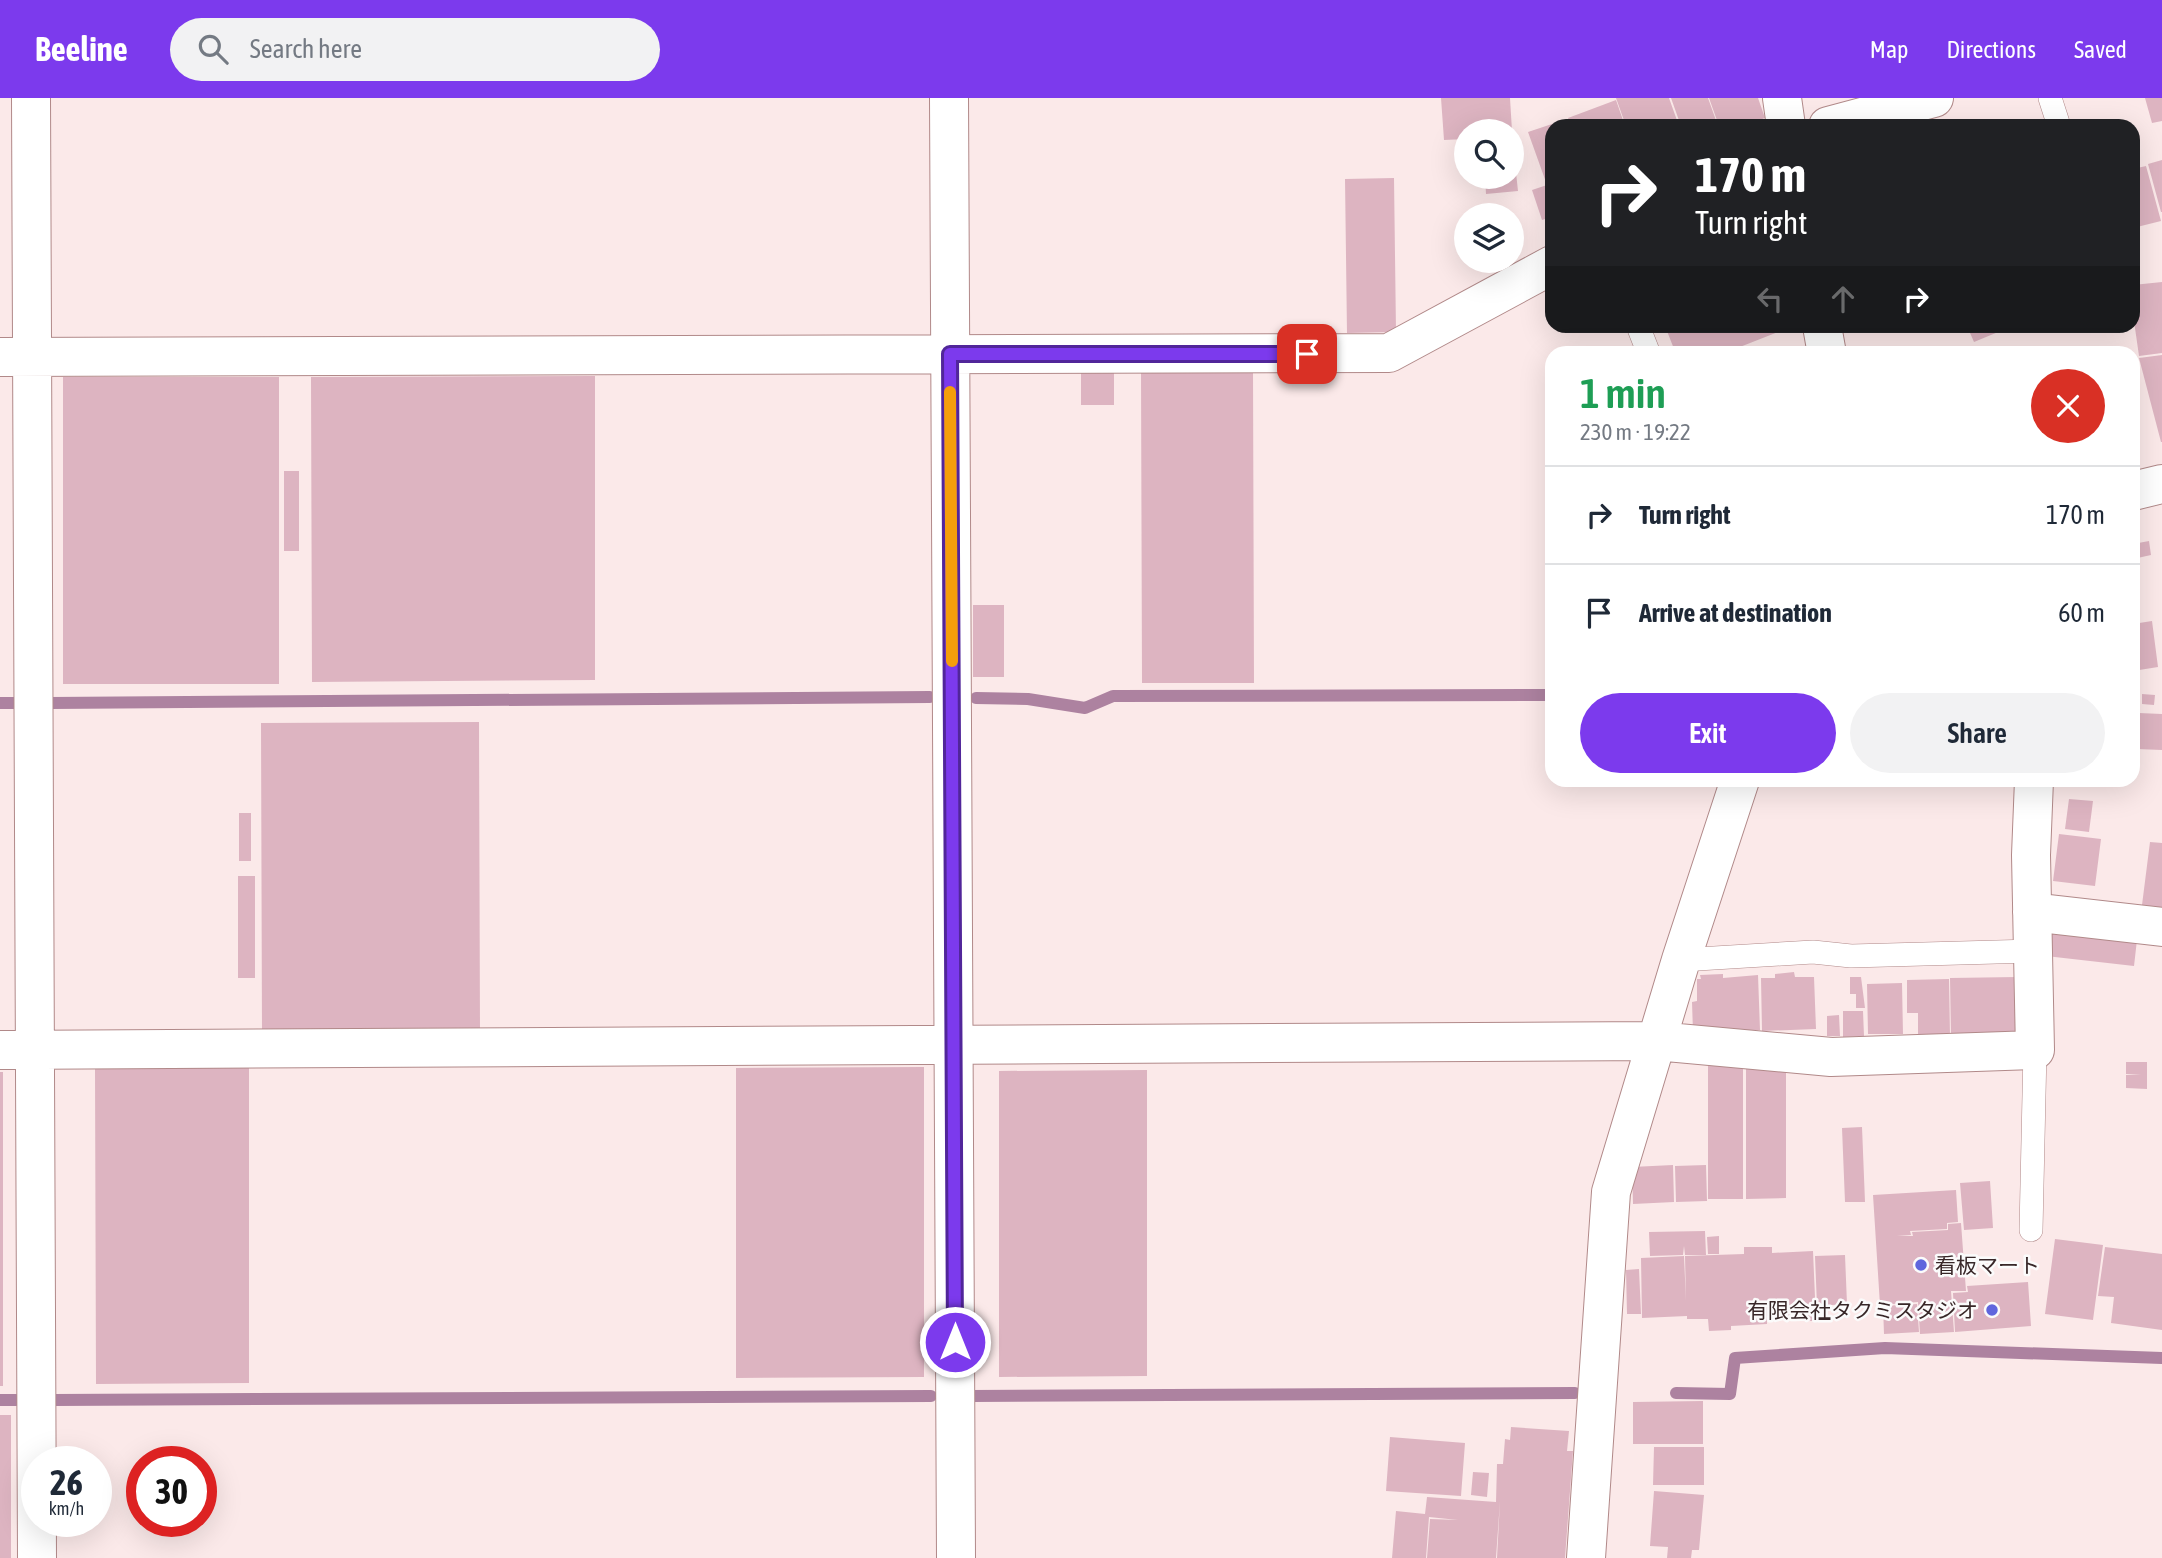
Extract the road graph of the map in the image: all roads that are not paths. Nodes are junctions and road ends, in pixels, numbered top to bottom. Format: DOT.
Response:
graph roads {
  1 [pos="31,98"];
  2 [pos="949,98"];
  3 [pos="1782,98"];
  4 [pos="1934,98"];
  5 [pos="2050,98"];
  6 [pos="1785,119"];
  7 [pos="1854,119"];
  8 [pos="2057,119"];
  9 [pos="1545,269"];
  10 [pos="950,354"];
  11 [pos="16,357"];
  12 [pos="2162,484"];
  13 [pos="2140,489"];
  14 [pos="1738,787"];
  15 [pos="2034,787"];
  16 [pos="2032,912"];
  17 [pos="2162,927"];
  18 [pos="2033,951"];
  19 [pos="1681,960"];
  20 [pos="1656,1041"];
  21 [pos="955,1045"];
  22 [pos="17,1050"];
  23 [pos="2035,1050"];
  24 [pos="2031,1230"];
  25 [pos="37,1558"];
  26 [pos="956,1558"];
  27 [pos="1586,1558"];
  1 -- 11 [label="street"];
  2 -- 10 [label="street"];
  3 -- 6 [label="street"];
  4 -- 7 [label="street"];
  5 -- 8 [label="lane"];
  9 -- 10 [label="street"];
  10 -- 11 [label="street"];
  10 -- 21 [label="street"];
  11 -- 22 [label="street"];
  12 -- 13 [label="street"];
  14 -- 19 [label="street"];
  15 -- 16 [label="street"];
  16 -- 17 [label="street"];
  16 -- 18 [label="street"];
  18 -- 19 [label="lane"];
  18 -- 23 [label="street"];
  19 -- 20 [label="street"];
  20 -- 21 [label="street"];
  20 -- 23 [label="street"];
  20 -- 27 [label="street"];
  21 -- 22 [label="street"];
  21 -- 26 [label="street"];
  22 -- 25 [label="street"];
  23 -- 24 [label="lane"];
}
